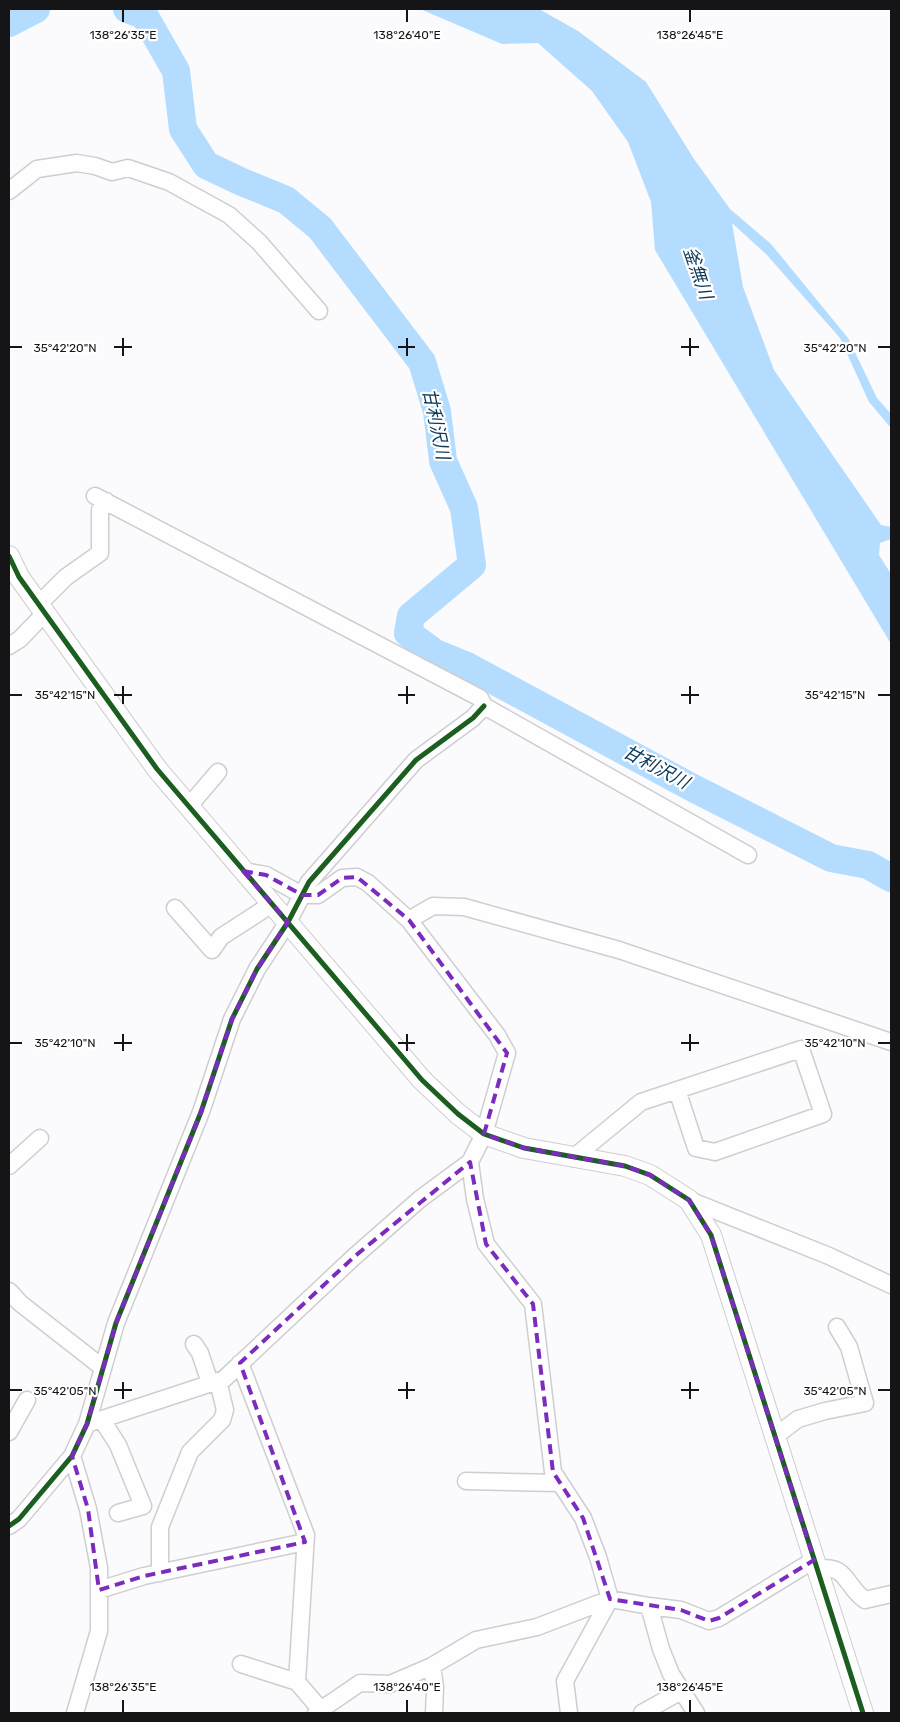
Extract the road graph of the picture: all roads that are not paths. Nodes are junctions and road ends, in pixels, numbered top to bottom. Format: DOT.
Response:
graph roads {
  1 [pos="9,191"];
  2 [pos="319,310"];
  3 [pos="9,556"];
  4 [pos="42,609"];
  5 [pos="9,646"];
  6 [pos="484,706"];
  7 [pos="218,772"];
  8 [pos="188,806"];
  9 [pos="748,855"];
  10 [pos="244,871"];
  11 [pos="302,895"];
  12 [pos="272,904"];
  13 [pos="175,908"];
  14 [pos="409,920"];
  15 [pos="288,922"];
  16 [pos="891,1042"];
  17 [pos="677,1090"];
  18 [pos="484,1134"];
  19 [pos="40,1138"];
  20 [pos="573,1158"];
  21 [pos="470,1162"];
  22 [pos="9,1166"];
  23 [pos="689,1200"];
  24 [pos="891,1285"];
  25 [pos="9,1291"];
  26 [pos="837,1327"];
  27 [pos="194,1344"];
  28 [pos="240,1363"];
  29 [pos="102,1368"];
  30 [pos="214,1382"];
  31 [pos="27,1400"];
  32 [pos="95,1422"];
  33 [pos="9,1432"];
  34 [pos="774,1437"];
  35 [pos="72,1456"];
  36 [pos="466,1482"];
  37 [pos="558,1483"];
  38 [pos="118,1513"];
  39 [pos="9,1526"];
  40 [pos="305,1542"];
  41 [pos="815,1565"];
  42 [pos="160,1573"];
  43 [pos="99,1590"];
  44 [pos="891,1594"];
  45 [pos="610,1599"];
  46 [pos="649,1606"];
  47 [pos="241,1664"];
  48 [pos="432,1666"];
  49 [pos="296,1682"];
  50 [pos="683,1690"];
  51 [pos="319,1712"];
  52 [pos="75,1713"];
  53 [pos="434,1713"];
  54 [pos="569,1713"];
  55 [pos="642,1713"];
  56 [pos="696,1713"];
  57 [pos="863,1713"];
  1 -- 2 [label="street"];
  3 -- 4 [label="street"];
  4 -- 5 [label="street"];
  4 -- 6 [label="street"];
  4 -- 8 [label="street"];
  6 -- 9 [label="street"];
  6 -- 11 [label="street"];
  7 -- 8 [label="street"];
  8 -- 10 [label="street"];
  10 -- 11 [label="street"];
  10 -- 12 [label="street"];
  11 -- 14 [label="street"];
  11 -- 15 [label="street"];
  12 -- 13 [label="street"];
  12 -- 15 [label="street"];
  14 -- 16 [label="street"];
  14 -- 18 [label="street"];
  15 -- 18 [label="street"];
  15 -- 29 [label="street"];
  17 -- 17 [label="street"];
  17 -- 20 [label="street"];
  18 -- 20 [label="street"];
  18 -- 21 [label="street"];
  19 -- 22 [label="street"];
  20 -- 23 [label="street"];
  21 -- 28 [label="street"];
  21 -- 37 [label="street"];
  23 -- 24 [label="street"];
  23 -- 34 [label="street"];
  25 -- 29 [label="street"];
  26 -- 34 [label="street"];
  27 -- 30 [label="street"];
  28 -- 30 [label="street"];
  28 -- 40 [label="street"];
  29 -- 32 [label="street"];
  30 -- 32 [label="street"];
  30 -- 42 [label="street"];
  31 -- 33 [label="street"];
  32 -- 35 [label="street"];
  32 -- 38 [label="street"];
  34 -- 41 [label="street"];
  35 -- 39 [label="street"];
  35 -- 43 [label="street"];
  36 -- 37 [label="street"];
  37 -- 45 [label="street"];
  40 -- 42 [label="street"];
  40 -- 49 [label="street"];
  41 -- 44 [label="street"];
  41 -- 46 [label="street"];
  41 -- 57 [label="street"];
  42 -- 43 [label="street"];
  43 -- 52 [label="street"];
  45 -- 46 [label="street"];
  45 -- 48 [label="street"];
  45 -- 54 [label="street"];
  46 -- 50 [label="street"];
  47 -- 49 [label="street"];
  48 -- 51 [label="street"];
  48 -- 53 [label="street"];
  49 -- 51 [label="street"];
  50 -- 55 [label="street"];
  50 -- 56 [label="street"];
}
